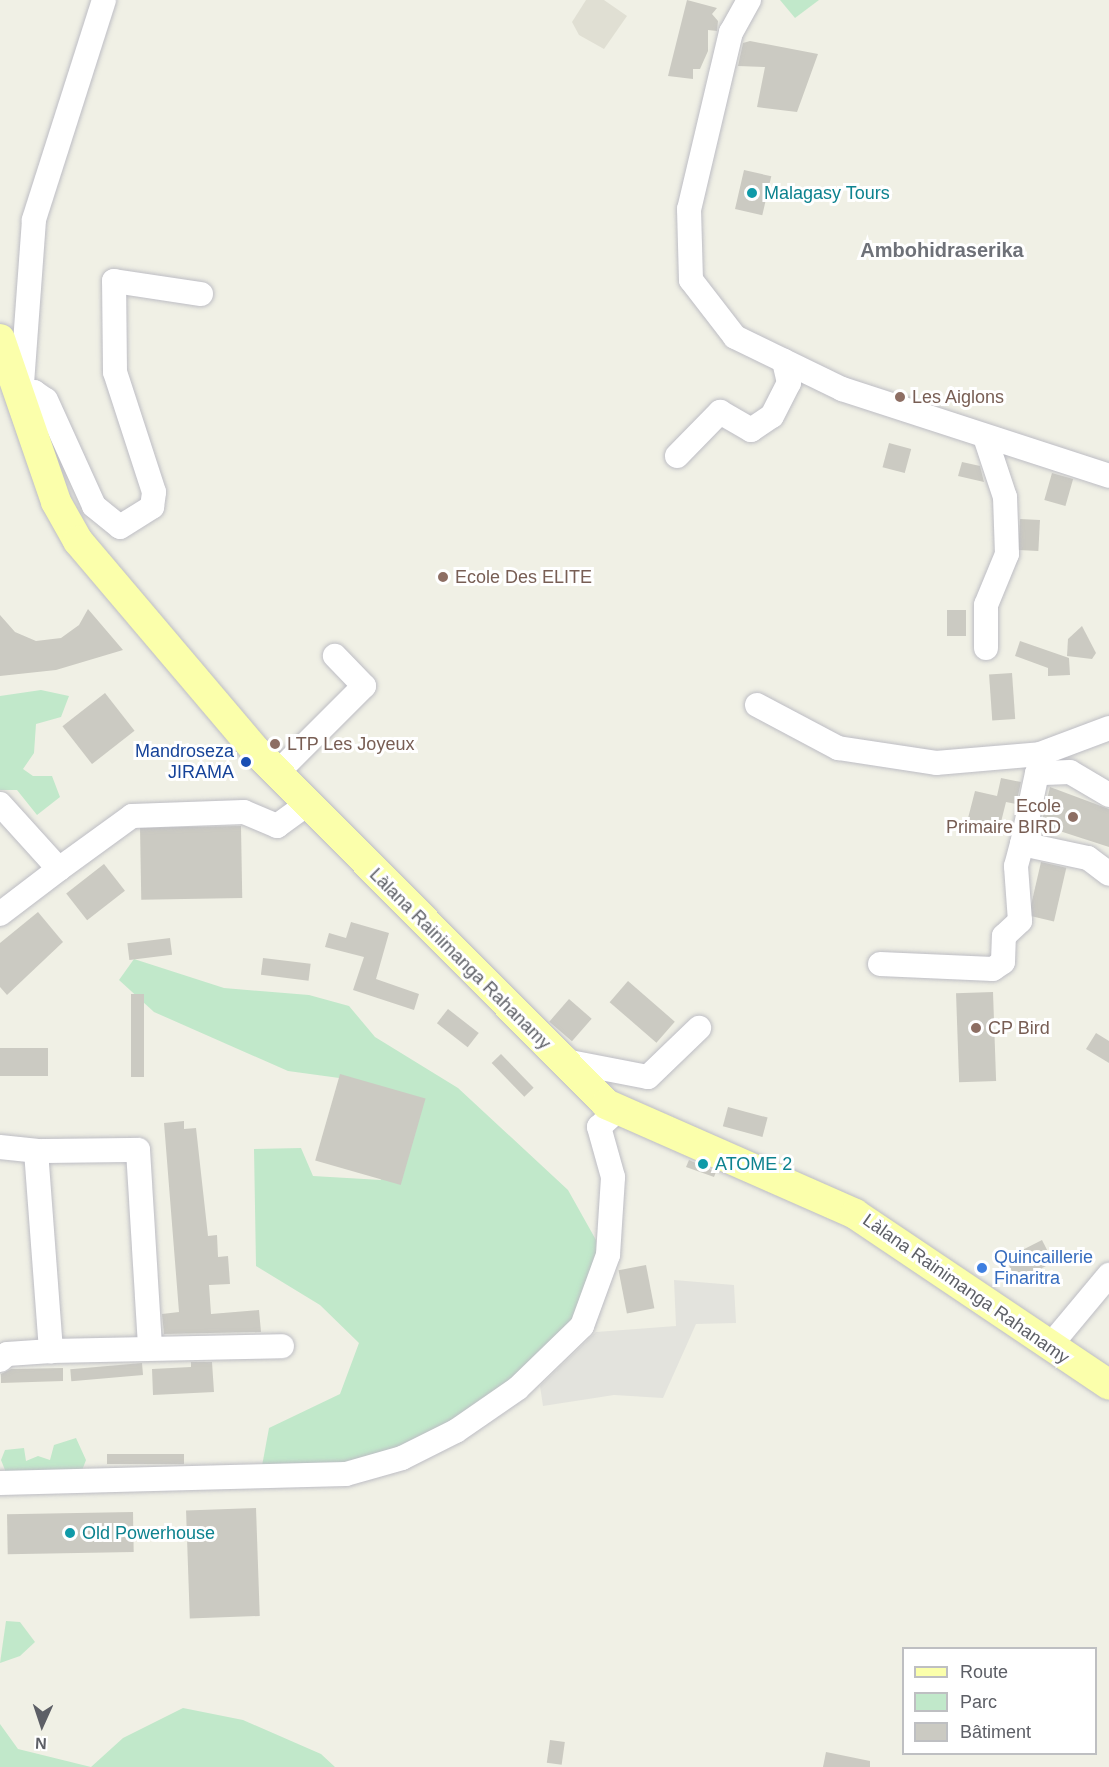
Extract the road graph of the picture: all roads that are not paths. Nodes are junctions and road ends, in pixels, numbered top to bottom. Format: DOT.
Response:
graph roads {
  1 [pos="104,0"];
  2 [pos="749,0"];
  3 [pos="201,294"];
  4 [pos="0,339"];
  5 [pos="784,361"];
  6 [pos="21,399"];
  7 [pos="986,436"];
  8 [pos="676,456"];
  9 [pos="1109,476"];
  10 [pos="986,648"];
  11 [pos="335,656"];
  12 [pos="757,705"];
  13 [pos="1109,729"];
  14 [pos="277,773"];
  15 [pos="1109,795"];
  16 [pos="0,804"];
  17 [pos="307,804"];
  18 [pos="1022,844"];
  19 [pos="59,869"];
  20 [pos="1109,874"];
  21 [pos="0,914"];
  22 [pos="880,964"];
  23 [pos="505,1005"];
  24 [pos="699,1028"];
  25 [pos="617,1111"];
  26 [pos="0,1147"];
  27 [pos="36,1151"];
  28 [pos="1109,1275"];
  29 [pos="282,1346"];
  30 [pos="150,1347"];
  31 [pos="1049,1347"];
  32 [pos="51,1351"];
  33 [pos="0,1360"];
  34 [pos="1109,1385"];
  35 [pos="0,1483"];
  1 -- 6 [label="street"];
  2 -- 5 [label="street"];
  3 -- 6 [label="street"];
  4 -- 6 [label="main road, Làlana Rainimanga Rahanamy"];
  5 -- 7 [label="street"];
  5 -- 8 [label="street"];
  6 -- 14 [label="main road, Làlana Rainimanga Rahanamy"];
  7 -- 9 [label="street"];
  7 -- 10 [label="street"];
  11 -- 14 [label="street"];
  12 -- 13 [label="street"];
  14 -- 17 [label="main road, Làlana Rainimanga Rahanamy"];
  15 -- 18 [label="street"];
  16 -- 19 [label="street"];
  17 -- 19 [label="street"];
  17 -- 23 [label="main road, Làlana Rainimanga Rahanamy"];
  18 -- 20 [label="street"];
  18 -- 22 [label="street"];
  19 -- 21 [label="street"];
  23 -- 24 [label="street"];
  23 -- 25 [label="main road, Làlana Rainimanga Rahanamy"];
  25 -- 31 [label="main road, Làlana Rainimanga Rahanamy"];
  25 -- 35 [label="street"];
  26 -- 27 [label="street"];
  27 -- 30 [label="street"];
  27 -- 32 [label="street"];
  28 -- 31 [label="street"];
  29 -- 30 [label="street"];
  30 -- 32 [label="street"];
  31 -- 34 [label="main road, Làlana Rainimanga Rahanamy"];
  32 -- 33 [label="street"];
}
